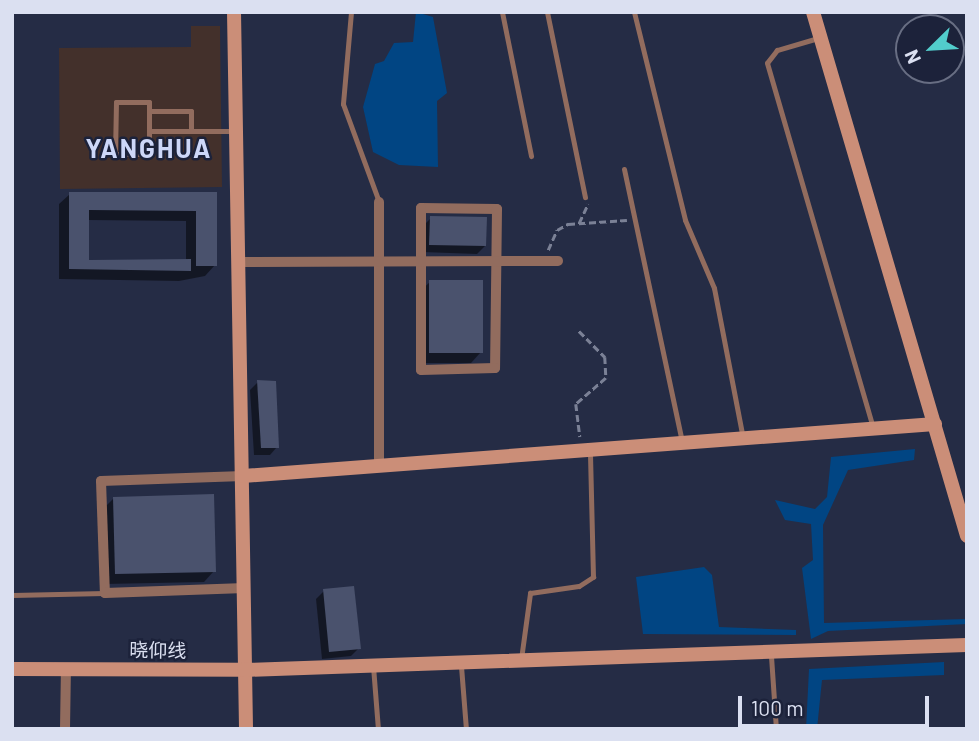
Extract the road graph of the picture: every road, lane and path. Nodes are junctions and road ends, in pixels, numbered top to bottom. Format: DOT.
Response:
graph roads {
  1 [pos="234,12"];
  2 [pos="351,12"];
  3 [pos="502,12"];
  4 [pos="547,12"];
  5 [pos="634,12"];
  6 [pos="813,12"];
  7 [pos="820,37"];
  8 [pos="149,111"];
  9 [pos="149,131"];
  10 [pos="191,131"];
  11 [pos="236,131"];
  12 [pos="531,156"];
  13 [pos="624,169"];
  14 [pos="585,197"];
  15 [pos="379,202"];
  16 [pos="636,219"];
  17 [pos="579,224"];
  18 [pos="378,261"];
  19 [pos="421,261"];
  20 [pos="497,261"];
  21 [pos="546,261"];
  22 [pos="558,261"];
  23 [pos="239,262"];
  24 [pos="579,331"];
  25 [pos="934,424"];
  26 [pos="873,428"];
  27 [pos="743,438"];
  28 [pos="682,443"];
  29 [pos="586,450"];
  30 [pos="379,466"];
  31 [pos="243,476"];
  32 [pos="967,536"];
  33 [pos="245,588"];
  34 [pos="105,593"];
  35 [pos="12,595"];
  36 [pos="967,645"];
  37 [pos="771,656"];
  38 [pos="521,663"];
  39 [pos="461,664"];
  40 [pos="373,666"];
  41 [pos="12,668"];
  42 [pos="66,668"];
  43 [pos="244,670"];
  44 [pos="65,729"];
  45 [pos="246,729"];
  46 [pos="378,729"];
  47 [pos="466,729"];
  48 [pos="776,729"];
  1 -- 11 [label="street"];
  2 -- 15 [label="lane"];
  3 -- 12 [label="lane"];
  4 -- 14 [label="lane"];
  5 -- 27 [label="lane"];
  6 -- 7 [label="street"];
  7 -- 25 [label="street"];
  7 -- 26 [label="lane"];
  8 -- 9 [label="lane"];
  8 -- 9 [label="lane"];
  8 -- 10 [label="lane"];
  9 -- 10 [label="lane"];
  10 -- 11 [label="lane"];
  11 -- 23 [label="street"];
  13 -- 16 [label="lane"];
  14 -- 17 [label="path"];
  15 -- 18 [label="street"];
  16 -- 17 [label="path"];
  16 -- 28 [label="lane"];
  17 -- 21 [label="path"];
  18 -- 19 [label="street"];
  18 -- 23 [label="street"];
  18 -- 30 [label="street"];
  19 -- 20 [label="street"];
  19 -- 20 [label="street"];
  19 -- 20 [label="street"];
  20 -- 21 [label="street"];
  21 -- 22 [label="street"];
  23 -- 31 [label="street"];
  24 -- 29 [label="path"];
  25 -- 26 [label="street"];
  25 -- 32 [label="street"];
  26 -- 27 [label="street"];
  27 -- 28 [label="street"];
  28 -- 29 [label="street"];
  29 -- 30 [label="street"];
  29 -- 38 [label="lane"];
  30 -- 31 [label="street"];
  31 -- 33 [label="street"];
  31 -- 34 [label="street"];
  33 -- 34 [label="street"];
  33 -- 43 [label="street"];
  34 -- 35 [label="lane"];
  36 -- 37 [label="street, 晓仰线"];
  37 -- 38 [label="street, 晓仰线"];
  37 -- 48 [label="lane"];
  38 -- 39 [label="street, 晓仰线"];
  39 -- 40 [label="street, 晓仰线"];
  39 -- 47 [label="lane"];
  40 -- 43 [label="street, 晓仰线"];
  40 -- 46 [label="lane"];
  41 -- 42 [label="street, 晓仰线"];
  42 -- 43 [label="street, 晓仰线"];
  42 -- 44 [label="street"];
  43 -- 45 [label="street"];
}
